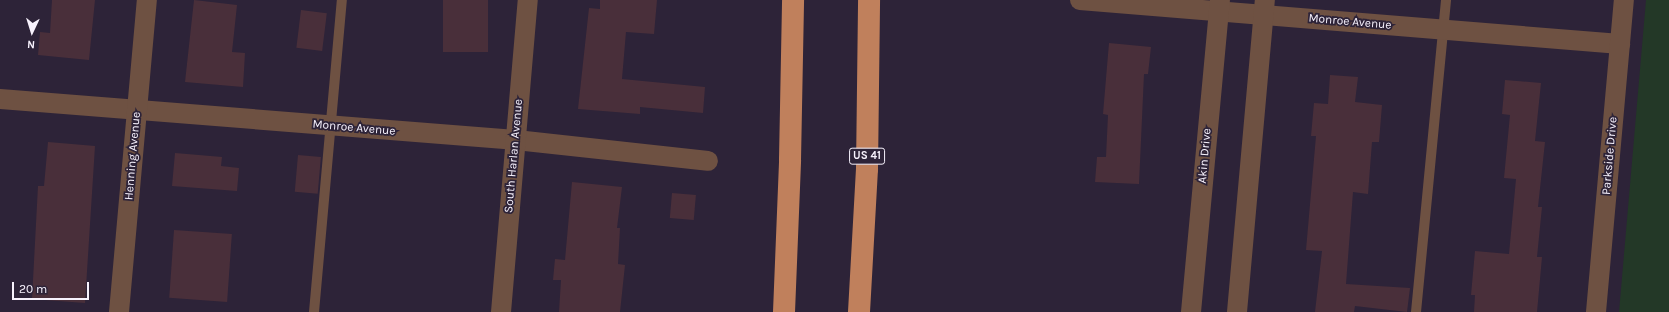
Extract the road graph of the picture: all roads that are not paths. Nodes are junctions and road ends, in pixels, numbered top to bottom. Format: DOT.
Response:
graph roads {
  1 [pos="147,0"];
  2 [pos="342,0"];
  3 [pos="528,0"];
  4 [pos="793,0"];
  5 [pos="869,0"];
  6 [pos="1080,0"];
  7 [pos="1446,0"];
  8 [pos="1624,0"];
  9 [pos="1219,6"];
  10 [pos="1265,7"];
  11 [pos="1443,30"];
  12 [pos="1620,44"];
  13 [pos="0,99"];
  14 [pos="137,110"];
  15 [pos="332,126"];
  16 [pos="516,140"];
  17 [pos="708,161"];
  18 [pos="119,312"];
  19 [pos="314,312"];
  20 [pos="501,312"];
  21 [pos="784,312"];
  22 [pos="860,312"];
  23 [pos="1191,312"];
  24 [pos="1237,312"];
  25 [pos="1416,312"];
  26 [pos="1596,312"];
  1 -- 14 [label="street, Henning Avenue"];
  2 -- 15 [label="lane"];
  3 -- 16 [label="street, South Harlan Avenue"];
  4 -- 21 [label="highway"];
  5 -- 22 [label="highway, US 41"];
  6 -- 9 [label="street, Monroe Avenue"];
  7 -- 11 [label="lane"];
  8 -- 12 [label="street, Parkside Drive"];
  9 -- 10 [label="street, Monroe Avenue"];
  9 -- 23 [label="street, Akin Drive"];
  10 -- 11 [label="street, Monroe Avenue"];
  10 -- 24 [label="street"];
  11 -- 12 [label="street, Monroe Avenue"];
  11 -- 25 [label="lane"];
  12 -- 26 [label="street, Parkside Drive"];
  13 -- 14 [label="street, Monroe Avenue"];
  14 -- 15 [label="street, Monroe Avenue"];
  14 -- 18 [label="street, Henning Avenue"];
  15 -- 16 [label="street, Monroe Avenue"];
  15 -- 19 [label="lane"];
  16 -- 17 [label="street, Monroe Avenue"];
  16 -- 20 [label="street, South Harlan Avenue"];
}
